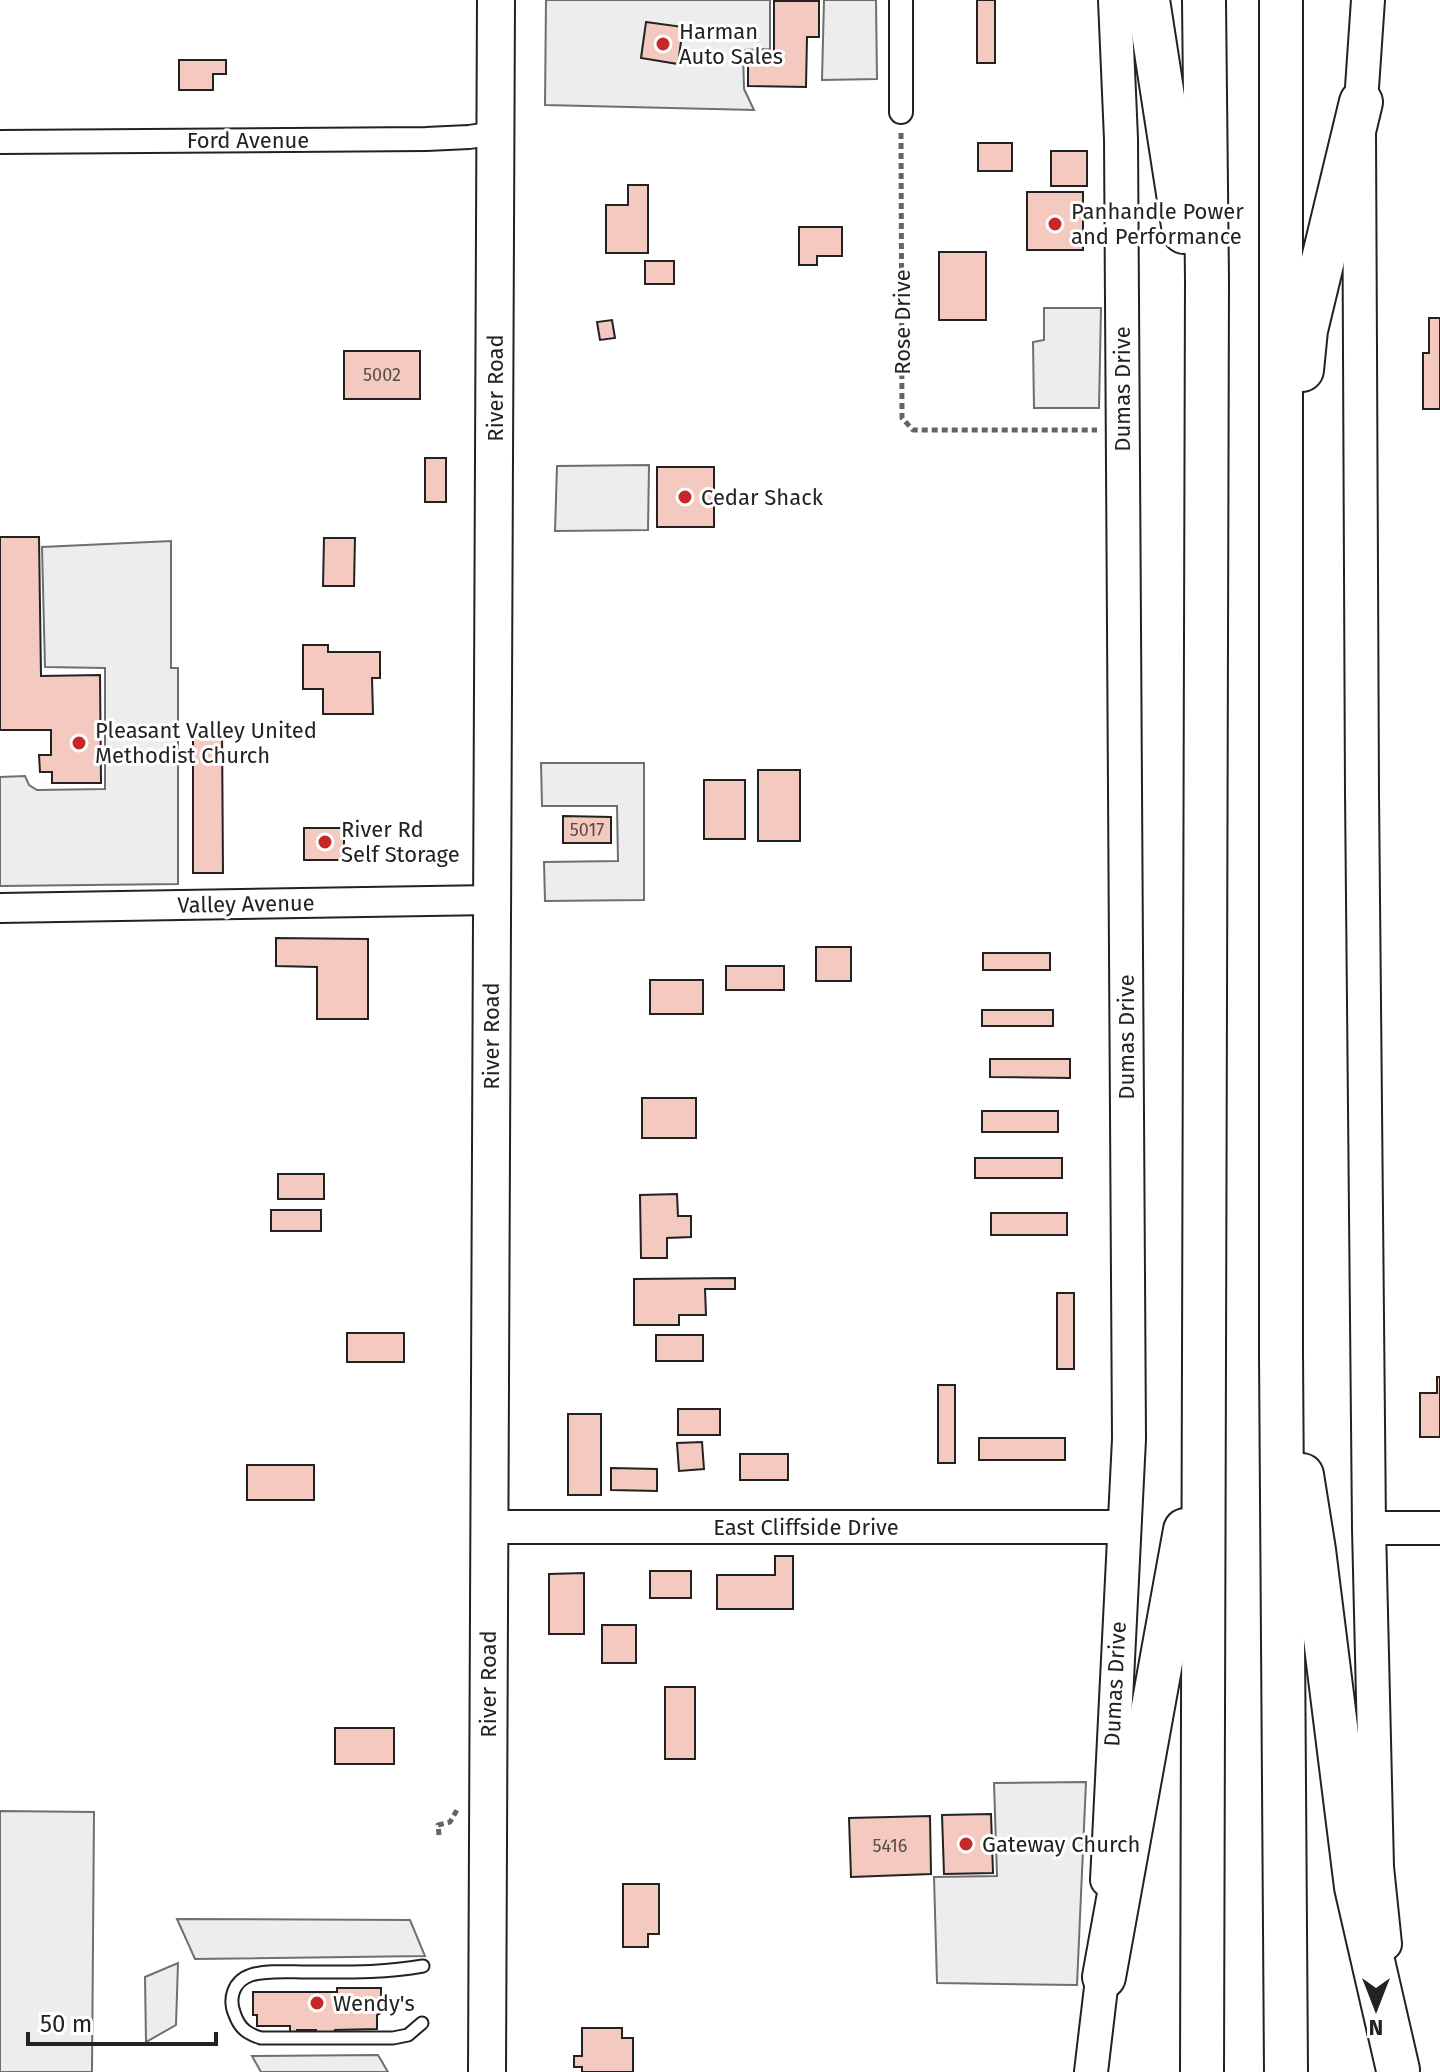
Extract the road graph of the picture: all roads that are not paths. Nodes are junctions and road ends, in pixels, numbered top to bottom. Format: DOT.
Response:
graph roads {
  1 [pos="496,0"];
  2 [pos="901,0"];
  3 [pos="1115,0"];
  4 [pos="1148,0"];
  5 [pos="1204,0"];
  6 [pos="1281,0"];
  7 [pos="1368,0"];
  8 [pos="1361,102"];
  9 [pos="901,112"];
  10 [pos="496,133"];
  11 [pos="0,142"];
  12 [pos="1206,391"];
  13 [pos="1280,630"];
  14 [pos="492,900"];
  15 [pos="0,908"];
  16 [pos="1281,1354"];
  17 [pos="1203,1435"];
  18 [pos="489,1527"];
  19 [pos="1124,1527"];
  20 [pos="1369,1528"];
  21 [pos="1440,1528"];
  22 [pos="423,1966"];
  23 [pos="1104,1977"];
  24 [pos="422,2023"];
  25 [pos="1398,2071"];
  26 [pos="487,2072"];
  27 [pos="1091,2072"];
  28 [pos="1202,2072"];
  29 [pos="1286,2072"];
  1 -- 10 [label="main road, River Road"];
  2 -- 9 [label="street"];
  3 -- 19 [label="main road, Dumas Drive"];
  4 -- 12 [label="highway"];
  5 -- 12 [label="highway"];
  6 -- 13 [label="highway"];
  7 -- 8 [label="main road"];
  8 -- 13 [label="highway"];
  8 -- 20 [label="main road"];
  10 -- 11 [label="street, Ford Avenue"];
  10 -- 14 [label="main road, River Road"];
  12 -- 17 [label="highway"];
  13 -- 16 [label="highway"];
  14 -- 15 [label="street, Valley Avenue"];
  14 -- 18 [label="main road, River Road"];
  16 -- 25 [label="highway"];
  16 -- 29 [label="highway"];
  17 -- 23 [label="highway"];
  17 -- 28 [label="highway"];
  18 -- 19 [label="main road, East Cliffside Drive"];
  18 -- 26 [label="main road, River Road"];
  19 -- 23 [label="main road, Dumas Drive"];
  20 -- 21 [label="main road"];
  20 -- 25 [label="main road"];
  22 -- 24 [label="lane"];
  23 -- 27 [label="main road, Dumas Drive"];
}
